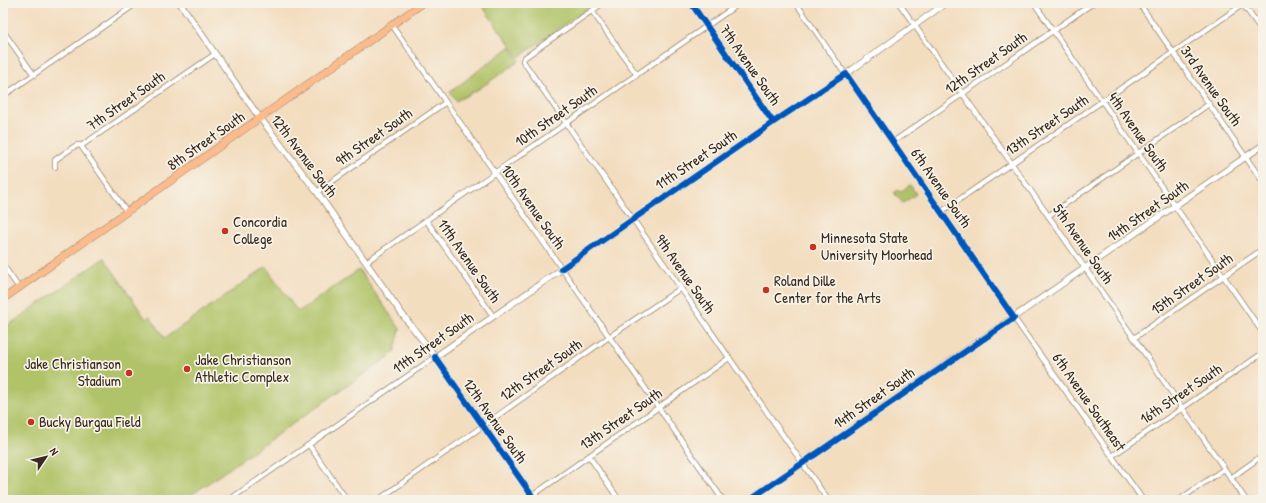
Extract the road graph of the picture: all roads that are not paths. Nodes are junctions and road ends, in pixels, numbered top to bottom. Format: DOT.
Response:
graph roads {
  1 [pos="137,3"];
  2 [pos="180,3"];
  3 [pos="423,3"];
  4 [pos="603,3"];
  5 [pos="691,3"];
  6 [pos="740,3"];
  7 [pos="796,3"];
  8 [pos="898,3"];
  9 [pos="946,3"];
  10 [pos="1034,3"];
  11 [pos="1093,3"];
  12 [pos="1138,3"];
  13 [pos="1244,3"];
  14 [pos="592,11"];
  15 [pos="392,25"];
  16 [pos="914,25"];
  17 [pos="707,26"];
  18 [pos="1053,30"];
  19 [pos="3,31"];
  20 [pos="1263,32"];
  21 [pos="1173,52"];
  22 [pos="215,54"];
  23 [pos="637,74"];
  24 [pos="846,74"];
  25 [pos="34,75"];
  26 [pos="963,94"];
  27 [pos="3,96"];
  28 [pos="446,102"];
  29 [pos="1102,102"];
  30 [pos="1209,104"];
  31 [pos="261,118"];
  32 [pos="773,122"];
  33 [pos="566,123"];
  34 [pos="893,142"];
  35 [pos="81,146"];
  36 [pos="1263,146"];
  37 [pos="1138,154"];
  38 [pos="1246,157"];
  39 [pos="1012,163"];
  40 [pos="55,167"];
  41 [pos="495,173"];
  42 [pos="1263,182"];
  43 [pos="317,192"];
  44 [pos="1175,206"];
  45 [pos="127,212"];
  46 [pos="941,212"];
  47 [pos="1048,216"];
  48 [pos="426,220"];
  49 [pos="633,220"];
  50 [pos="1263,249"];
  51 [pos="366,262"];
  52 [pos="3,265"];
  53 [pos="562,269"];
  54 [pos="1085,269"];
  55 [pos="1224,277"];
  56 [pos="19,288"];
  57 [pos="681,288"];
  58 [pos="3,299"];
  59 [pos="493,316"];
  60 [pos="1014,318"];
  61 [pos="1263,333"];
  62 [pos="609,337"];
  63 [pos="1134,338"];
  64 [pos="1263,353"];
  65 [pos="435,356"];
  66 [pos="729,358"];
  67 [pos="658,407"];
  68 [pos="1182,408"];
  69 [pos="482,426"];
  70 [pos="308,445"];
  71 [pos="589,456"];
  72 [pos="1112,456"];
  73 [pos="1263,456"];
  74 [pos="803,463"];
  75 [pos="1224,469"];
  76 [pos="1231,478"];
  77 [pos="533,498"];
  78 [pos="229,500"];
  79 [pos="346,500"];
  80 [pos="378,500"];
  81 [pos="526,500"];
  82 [pos="619,500"];
  83 [pos="723,500"];
  84 [pos="749,500"];
  85 [pos="828,500"];
  86 [pos="1143,500"];
  87 [pos="1179,500"];
  88 [pos="1246,500"];
  1 -- 25 [label="street"];
  2 -- 22 [label="street, 12th Avenue South"];
  3 -- 15 [label="main road, 8th Street South"];
  4 -- 14 [label="street"];
  5 -- 17 [label="street, 7th Avenue South"];
  6 -- 17 [label="street, 10th Street South"];
  7 -- 24 [label="street, 6th Avenue South"];
  8 -- 16 [label="street, 5th Avenue South"];
  9 -- 16 [label="street, 11th Street South"];
  10 -- 18 [label="street, 4th Avenue South"];
  11 -- 18 [label="street, 12th Street South"];
  12 -- 21 [label="street, 3rd Avenue South"];
  13 -- 20 [label="street"];
  13 -- 21 [label="street, 13th Street South"];
  14 -- 23 [label="street"];
  14 -- 33 [label="street, 9th Avenue South"];
  15 -- 28 [label="street, 10th Avenue South"];
  15 -- 31 [label="main road, 8th Street South"];
  16 -- 24 [label="street, 11th Street South"];
  16 -- 26 [label="street, 5th Avenue South"];
  17 -- 23 [label="street, 10th Street South"];
  17 -- 32 [label="street, 7th Avenue South"];
  18 -- 26 [label="street, 12th Street South"];
  18 -- 29 [label="street, 4th Avenue South"];
  19 -- 25 [label="street"];
  21 -- 29 [label="street, 13th Street South"];
  21 -- 30 [label="street, 3rd Avenue South"];
  22 -- 31 [label="street, 12th Avenue South"];
  22 -- 35 [label="street, 7th Street South"];
  23 -- 33 [label="street, 10th Street South"];
  24 -- 32 [label="street, 11th Street South"];
  24 -- 34 [label="street, 6th Avenue South"];
  25 -- 27 [label="street"];
  26 -- 34 [label="street, 12th Street South"];
  26 -- 39 [label="street, 5th Avenue South"];
  28 -- 41 [label="street, 10th Avenue South"];
  28 -- 43 [label="street, 9th Street South"];
  29 -- 37 [label="street, 4th Avenue South"];
  29 -- 39 [label="street, 13th Street South"];
  30 -- 37 [label="street"];
  30 -- 38 [label="street, 3rd Avenue South"];
  31 -- 43 [label="street, 12th Avenue South"];
  31 -- 45 [label="main road, 8th Street South"];
  32 -- 49 [label="street, 11th Street South"];
  33 -- 41 [label="street, 10th Street South"];
  33 -- 49 [label="street, 9th Avenue South"];
  34 -- 46 [label="street, 6th Avenue South"];
  35 -- 40 [label="street, 7th Street South"];
  35 -- 45 [label="street"];
  36 -- 38 [label="street, 14th Street South"];
  37 -- 44 [label="street, 4th Avenue South"];
  37 -- 47 [label="street"];
  38 -- 42 [label="street, 3rd Avenue South"];
  38 -- 44 [label="street, 14th Street South"];
  39 -- 46 [label="street, 13th Street South"];
  39 -- 47 [label="street, 5th Avenue South"];
  41 -- 48 [label="street, 10th Street South"];
  41 -- 53 [label="street, 10th Avenue South"];
  43 -- 51 [label="street, 12th Avenue South"];
  44 -- 54 [label="street, 14th Street South"];
  44 -- 55 [label="street, 4th Avenue South"];
  45 -- 56 [label="main road, 8th Street South"];
  46 -- 60 [label="street, 6th Avenue South"];
  47 -- 54 [label="street, 5th Avenue South"];
  48 -- 51 [label="street, 10th Street South"];
  48 -- 59 [label="street, 11th Avenue South"];
  49 -- 53 [label="street, 11th Street South"];
  49 -- 57 [label="street, 9th Avenue South"];
  50 -- 55 [label="street, 15th Street South"];
  51 -- 65 [label="street, 12th Avenue South"];
  52 -- 56 [label="street"];
  53 -- 59 [label="street, 11th Street South"];
  53 -- 62 [label="street, 10th Avenue South"];
  54 -- 60 [label="street, 14th Street South"];
  54 -- 63 [label="street, 5th Avenue South"];
  55 -- 61 [label="street, 4th Avenue South"];
  55 -- 63 [label="street, 15th Street South"];
  56 -- 58 [label="main road, 8th Street South"];
  57 -- 62 [label="street, 12th Street South"];
  57 -- 66 [label="street, 9th Avenue South"];
  59 -- 65 [label="street, 11th Street South"];
  60 -- 72 [label="street, 6th Avenue Southeast"];
  60 -- 74 [label="street, 14th Street South"];
  62 -- 67 [label="street, 10th Avenue South"];
  62 -- 69 [label="street, 12th Street South"];
  63 -- 68 [label="street, 5th Avenue South"];
  64 -- 68 [label="street, 16th Street South"];
  65 -- 69 [label="street, 12th Avenue South"];
  65 -- 70 [label="street, 11th Street South"];
  66 -- 67 [label="street, 13th Street South"];
  66 -- 74 [label="street, 9th Avenue South"];
  67 -- 71 [label="street, 13th Street South"];
  67 -- 83 [label="street, 10th Avenue South"];
  68 -- 72 [label="street, 16th Street South"];
  68 -- 75 [label="street, 5th Avenue South"];
  69 -- 77 [label="street, 12th Avenue South"];
  69 -- 80 [label="street, 12th Street South"];
  70 -- 78 [label="street, 11th Street South"];
  70 -- 79 [label="street"];
  71 -- 77 [label="street, 13th Street South"];
  71 -- 82 [label="street"];
  72 -- 86 [label="street, 6th Avenue Southeast"];
  73 -- 76 [label="street"];
  74 -- 84 [label="street, 14th Street South"];
  74 -- 85 [label="street, 9th Avenue South"];
  75 -- 76 [label="street, 5th Avenue South"];
  75 -- 87 [label="street"];
  76 -- 88 [label="street, 5th Avenue South"];
  77 -- 81 [label="street, 13th Street South"];
}
